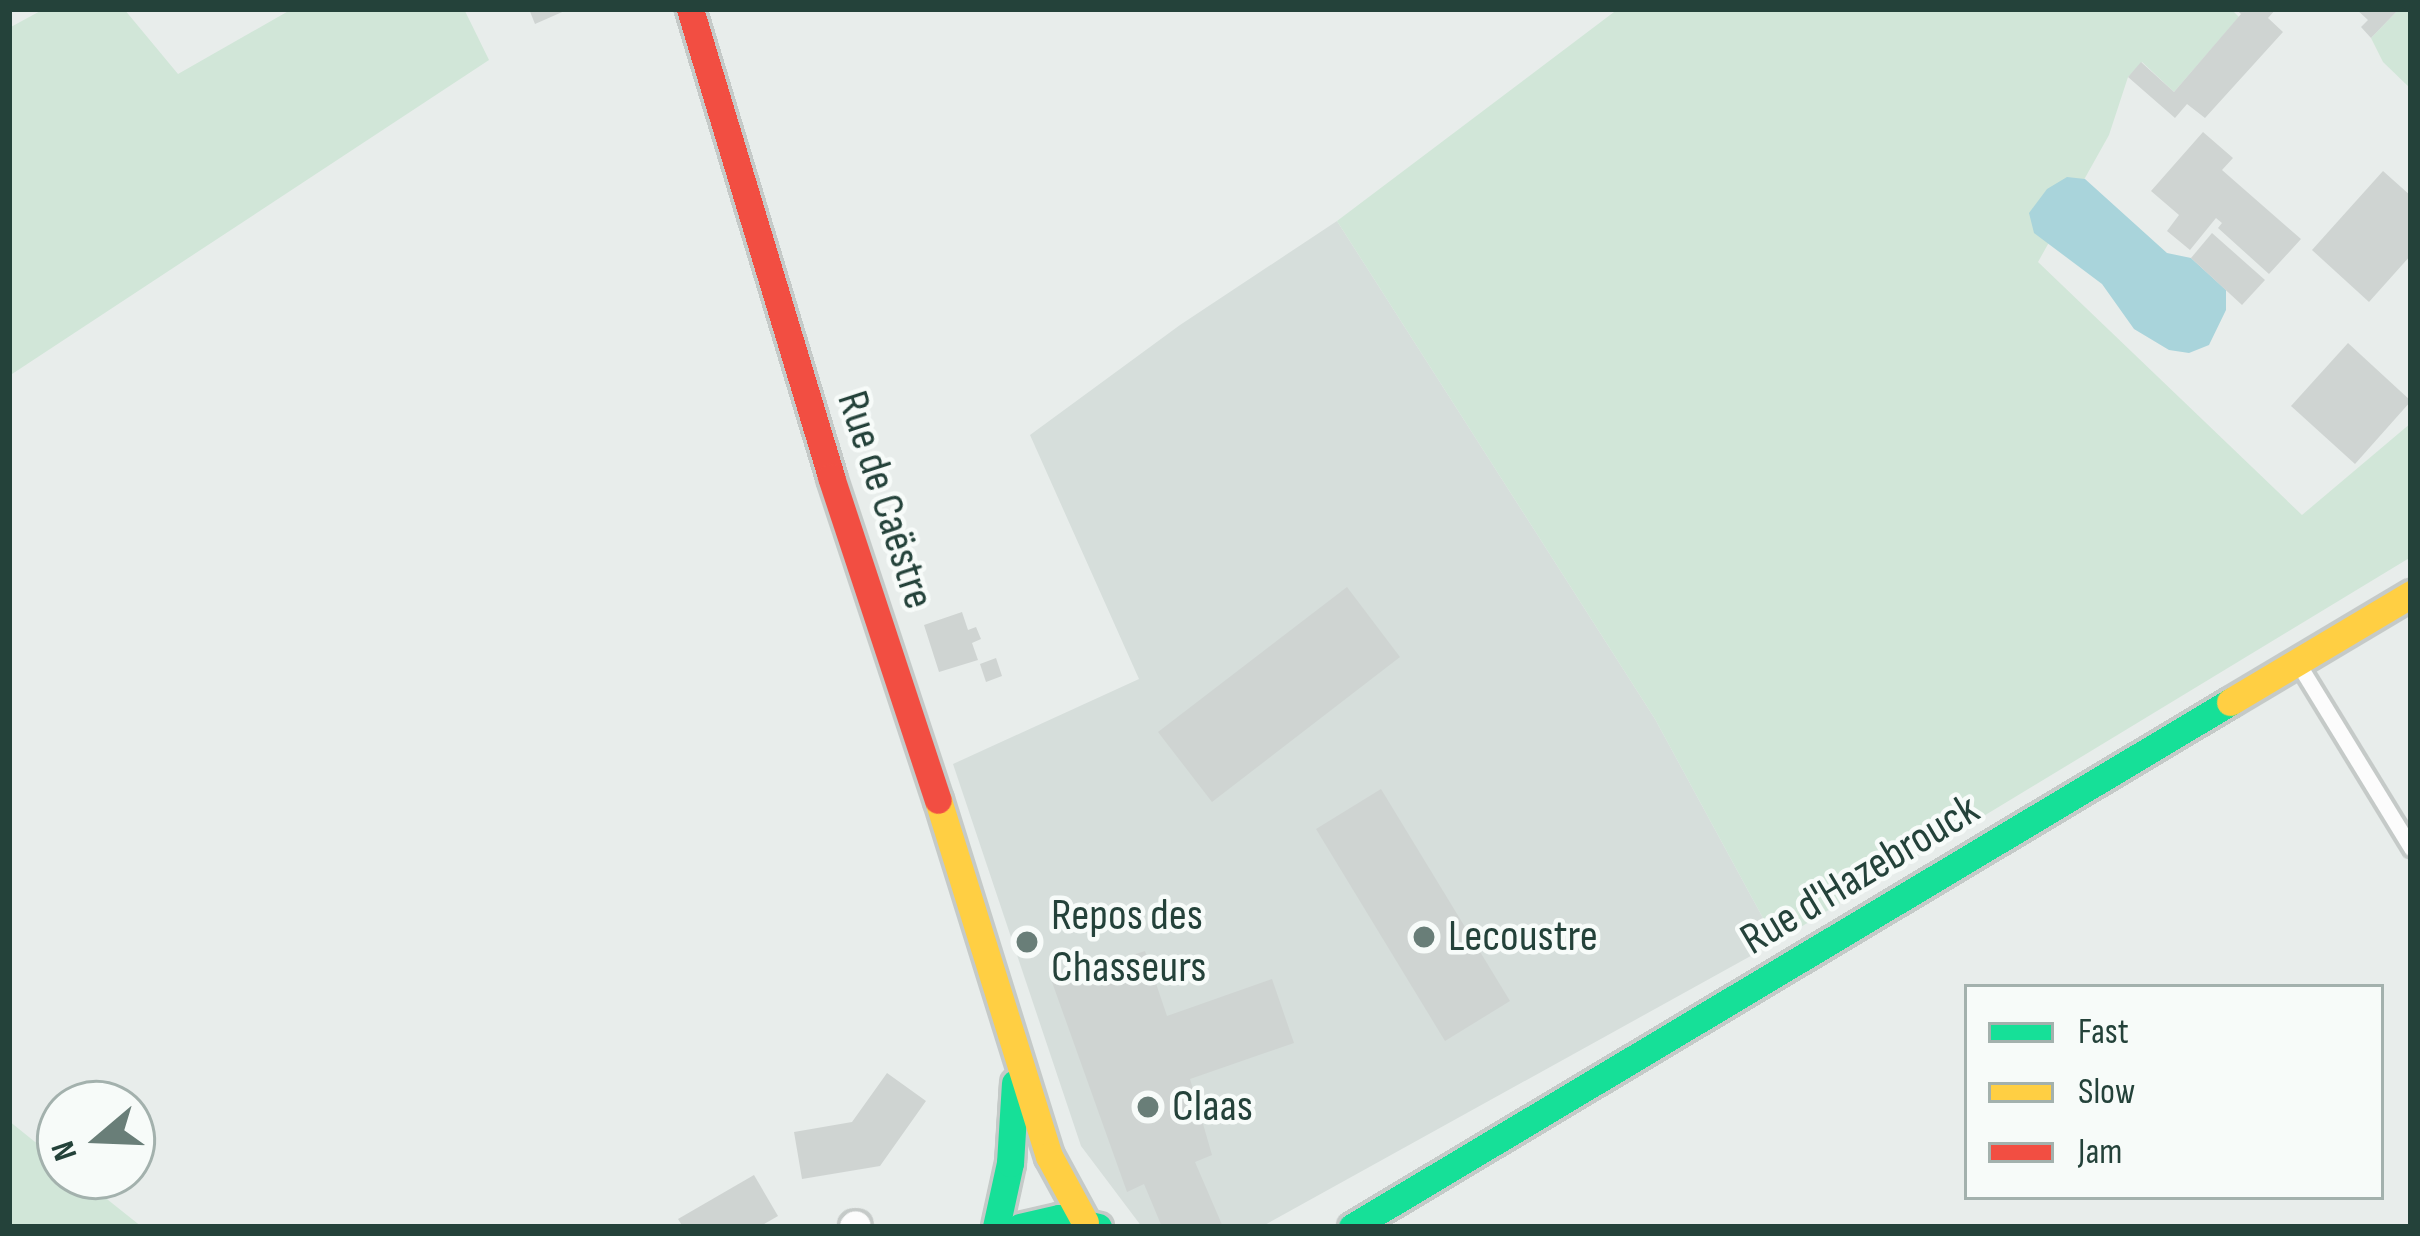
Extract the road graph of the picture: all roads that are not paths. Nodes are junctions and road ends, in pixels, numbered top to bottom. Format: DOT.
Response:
graph roads {
  1 [pos="690,9"];
  2 [pos="2411,594"];
  3 [pos="2297,663"];
  4 [pos="2411,848"];
  5 [pos="1008,1015"];
  6 [pos="1091,1225"];
  7 [pos="995,1227"];
  8 [pos="1020,1227"];
  9 [pos="1352,1227"];
  1 -- 5 [label="main road, Rue de Caëstre"];
  2 -- 3 [label="main road, Rue d'Hazebrouck"];
  3 -- 4 [label="lane"];
  3 -- 9 [label="main road, Rue d'Hazebrouck"];
  5 -- 6 [label="main road, Rue de Caëstre"];
  5 -- 7 [label="main road, Rue de Caëstre"];
  6 -- 8 [label="main road"];
}
